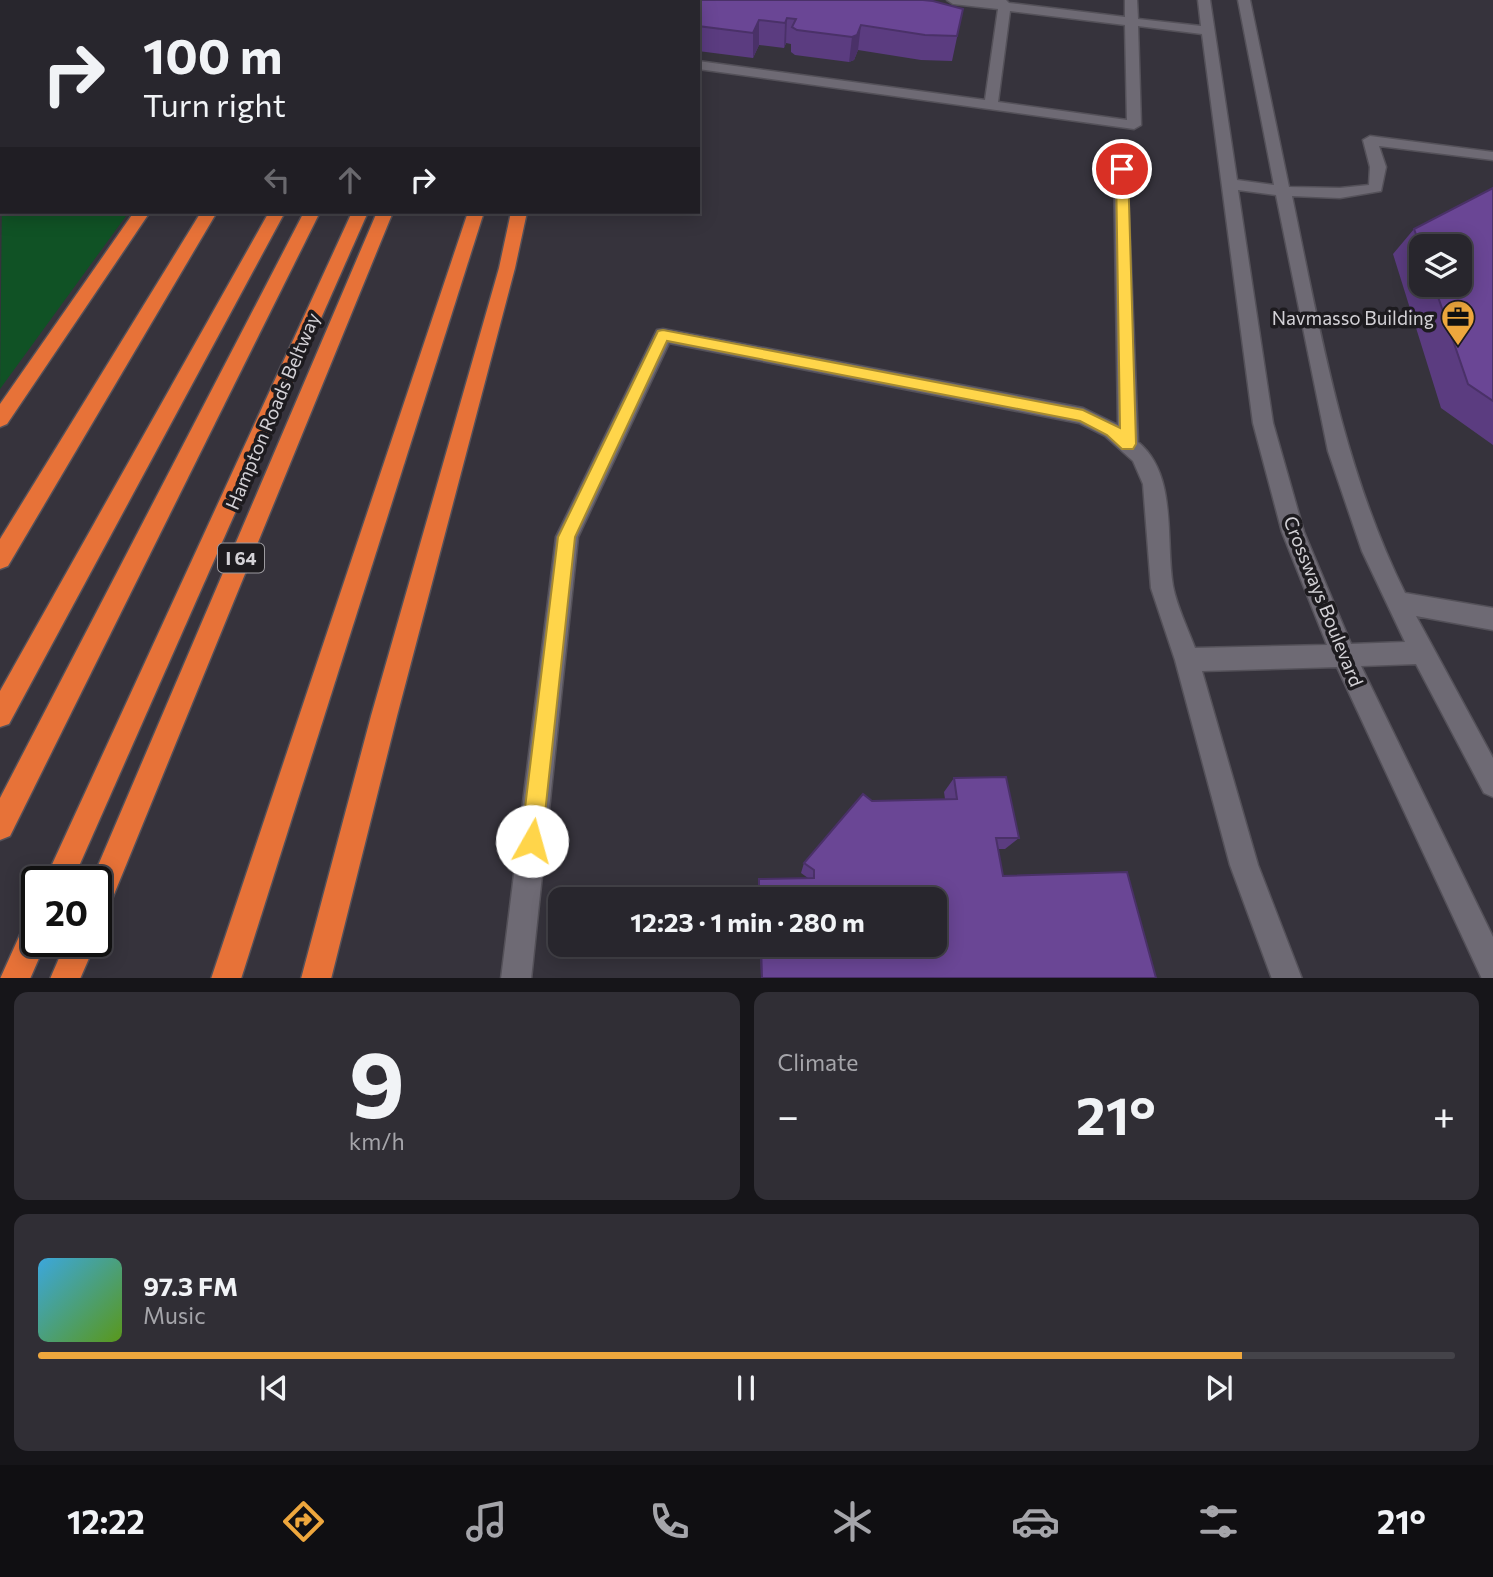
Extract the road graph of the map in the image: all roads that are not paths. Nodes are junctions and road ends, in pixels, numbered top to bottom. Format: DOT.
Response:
graph roads {
  1 [pos="953,0"];
  2 [pos="1131,0"];
  3 [pos="1204,0"];
  4 [pos="1244,0"];
  5 [pos="1003,3"];
  6 [pos="1132,21"];
  7 [pos="1209,31"];
  8 [pos="700,65"];
  9 [pos="991,105"];
  10 [pos="1493,156"];
  11 [pos="1122,169"];
  12 [pos="1229,184"];
  13 [pos="1283,190"];
  14 [pos="141,214"];
  15 [pos="208,214"];
  16 [pos="276,214"];
  17 [pos="311,214"];
  18 [pos="359,214"];
  19 [pos="385,214"];
  20 [pos="475,214"];
  21 [pos="519,214"];
  22 [pos="0,419"];
  23 [pos="1128,444"];
  24 [pos="0,559"];
  25 [pos="1399,602"];
  26 [pos="1493,619"];
  27 [pos="1423,653"];
  28 [pos="1345,656"];
  29 [pos="1187,660"];
  30 [pos="0,715"];
  31 [pos="1493,784"];
  32 [pos="0,826"];
  33 [pos="65,866"];
  34 [pos="112,866"];
  35 [pos="24,957"];
  36 [pos="74,957"];
  37 [pos="1493,969"];
  38 [pos="14,978"];
  39 [pos="65,978"];
  40 [pos="226,978"];
  41 [pos="316,978"];
  42 [pos="516,978"];
  43 [pos="1287,978"];
  1 -- 5 [label="street"];
  2 -- 6 [label="street"];
  3 -- 7 [label="street, Crossways Boulevard"];
  4 -- 13 [label="street"];
  5 -- 6 [label="street"];
  5 -- 9 [label="street"];
  6 -- 7 [label="street"];
  6 -- 9 [label="street"];
  7 -- 12 [label="street, Crossways Boulevard"];
  8 -- 9 [label="street"];
  10 -- 13 [label="street"];
  11 -- 23 [label="street"];
  12 -- 13 [label="street"];
  12 -- 28 [label="street, Crossways Boulevard"];
  13 -- 25 [label="street"];
  14 -- 22 [label="highway"];
  15 -- 24 [label="highway"];
  16 -- 30 [label="highway"];
  17 -- 32 [label="highway"];
  18 -- 33 [label="highway"];
  19 -- 34 [label="highway, Hampton Roads Beltway / I 64"];
  20 -- 40 [label="highway"];
  21 -- 41 [label="highway"];
  23 -- 29 [label="street"];
  23 -- 42 [label="street"];
  25 -- 26 [label="street"];
  25 -- 27 [label="street"];
  27 -- 28 [label="street"];
  27 -- 31 [label="street"];
  28 -- 29 [label="street"];
  28 -- 37 [label="street, Crossways Boulevard"];
  29 -- 43 [label="street"];
  35 -- 38 [label="highway"];
  36 -- 39 [label="highway"];
}
